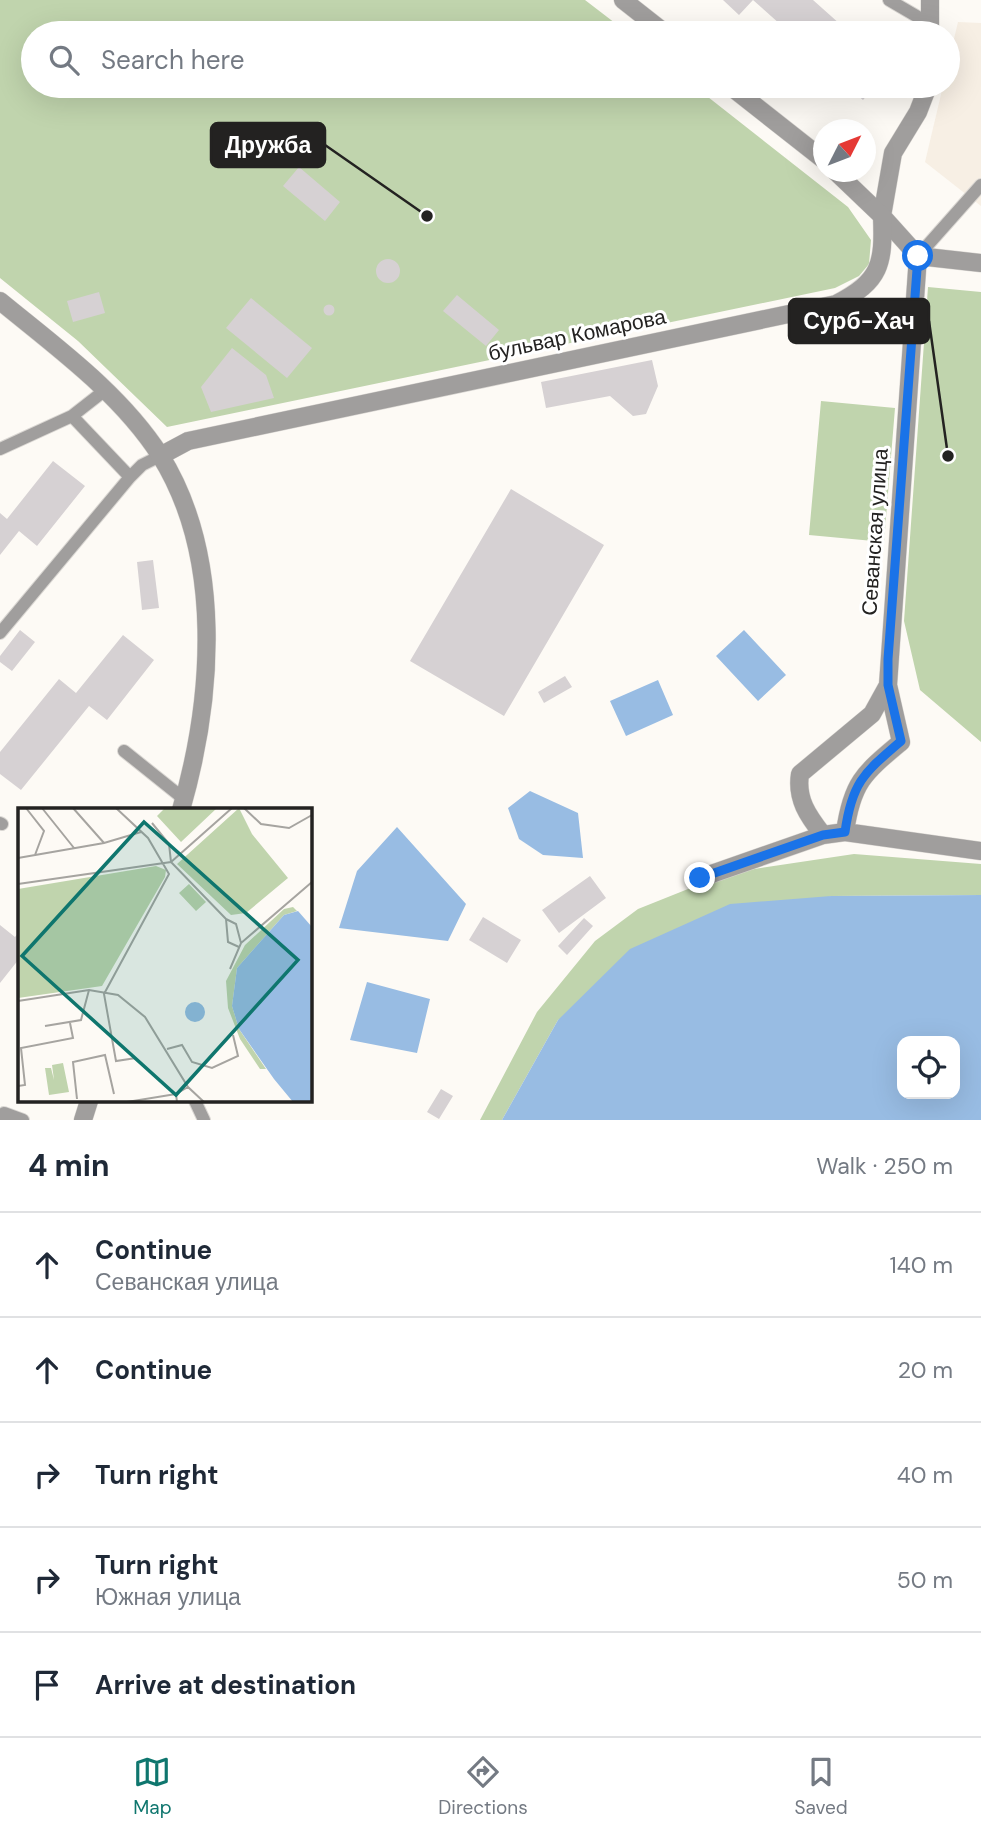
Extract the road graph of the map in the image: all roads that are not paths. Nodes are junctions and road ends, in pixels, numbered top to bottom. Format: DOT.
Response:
graph roads {
  1 [pos="623,0"];
  2 [pos="889,0"];
  3 [pos="930,0"];
  4 [pos="650,21"];
  5 [pos="919,21"];
  6 [pos="930,21"];
  7 [pos="745,98"];
  8 [pos="923,98"];
  9 [pos="813,151"];
  10 [pos="847,182"];
  11 [pos="981,185"];
  12 [pos="882,215"];
  13 [pos="918,256"];
  14 [pos="981,263"];
  15 [pos="0,301"];
  16 [pos="104,391"];
  17 [pos="72,416"];
  18 [pos="0,449"];
  19 [pos="160,456"];
  20 [pos="130,477"];
  21 [pos="0,633"];
  22 [pos="888,685"];
  23 [pos="124,751"];
  24 [pos="182,805"];
  25 [pos="845,832"];
  26 [pos="823,835"];
  27 [pos="981,851"];
  28 [pos="700,878"];
  29 [pos="89,1102"];
  30 [pos="195,1102"];
  31 [pos="1,1114"];
  32 [pos="23,1120"];
  33 [pos="83,1120"];
  34 [pos="204,1120"];
  1 -- 4 [label="street"];
  2 -- 5 [label="lane"];
  3 -- 6 [label="street"];
  7 -- 9 [label="street"];
  8 -- 12 [label="street"];
  10 -- 12 [label="street"];
  11 -- 13 [label="lane"];
  12 -- 13 [label="street"];
  12 -- 19 [label="street, бульвар Комарова"];
  13 -- 14 [label="street"];
  13 -- 22 [label="street, Севанская улица"];
  15 -- 16 [label="street"];
  16 -- 17 [label="lane"];
  16 -- 19 [label="street"];
  17 -- 18 [label="lane"];
  17 -- 20 [label="lane"];
  19 -- 20 [label="lane"];
  19 -- 24 [label="street"];
  20 -- 21 [label="lane"];
  22 -- 25 [label="street"];
  22 -- 26 [label="street, Севанская улица"];
  23 -- 24 [label="lane"];
  25 -- 26 [label="street"];
  25 -- 27 [label="street"];
  26 -- 28 [label="street"];
  29 -- 33 [label="street"];
  30 -- 34 [label="lane"];
  31 -- 32 [label="lane"];
}
